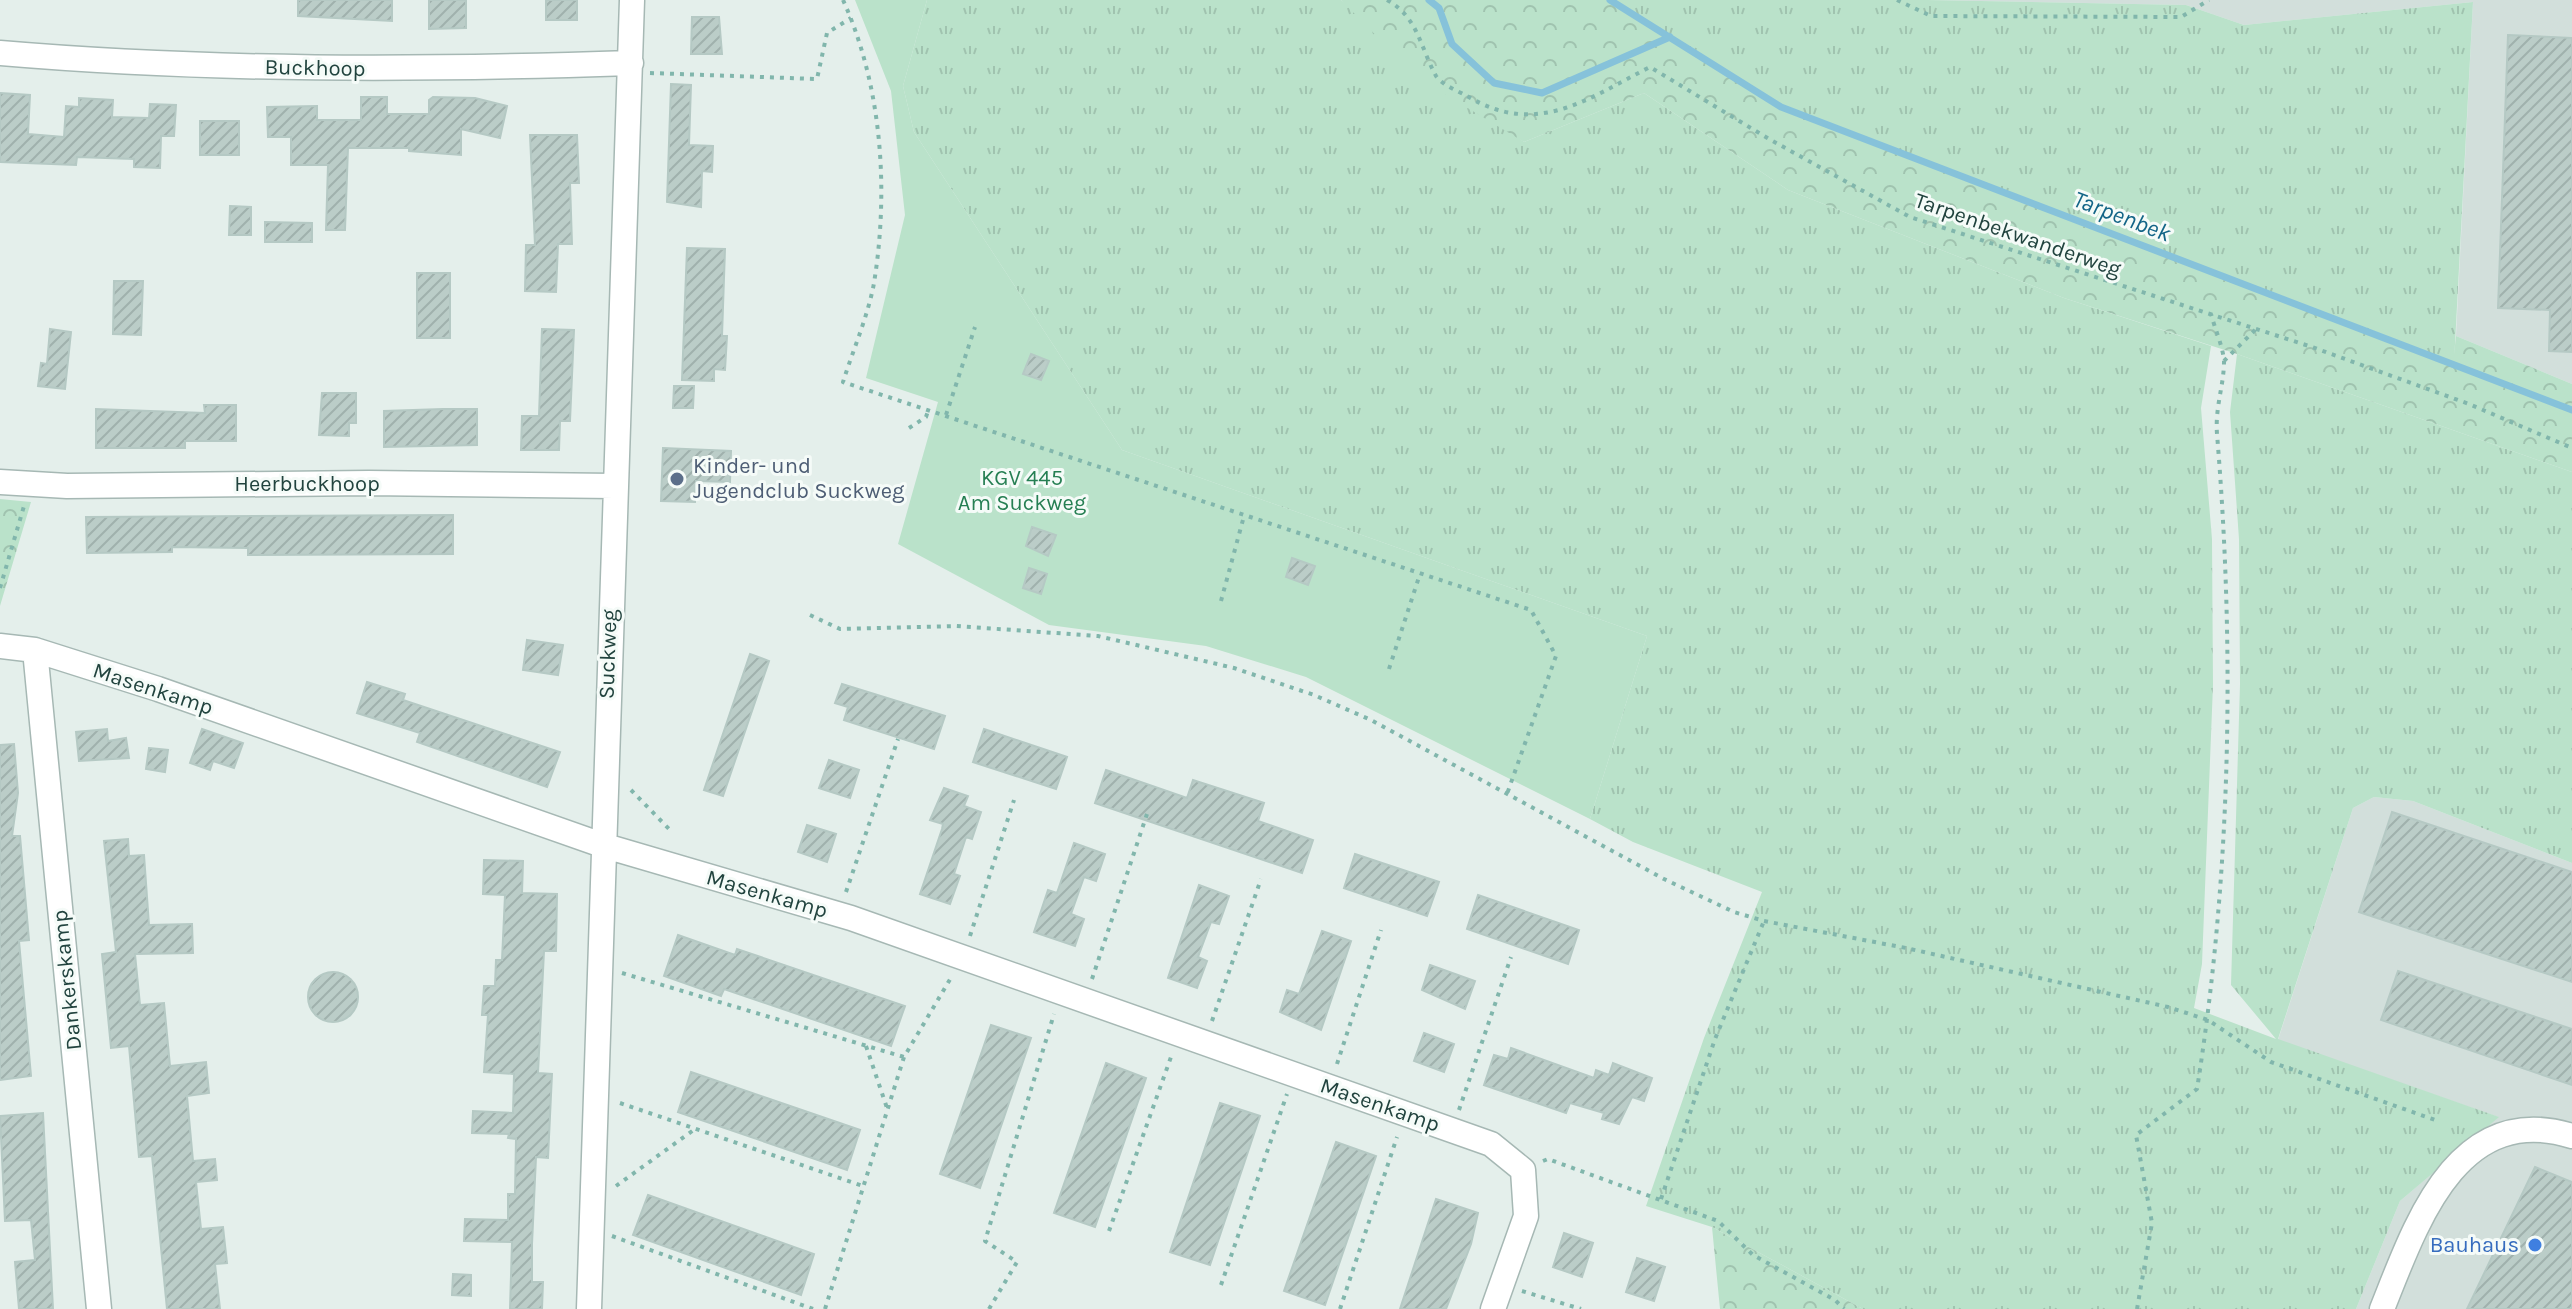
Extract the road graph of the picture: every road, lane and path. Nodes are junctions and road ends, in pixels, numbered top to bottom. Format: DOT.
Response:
graph roads {
  1 [pos="632,0"];
  2 [pos="843,0"];
  3 [pos="1387,0"];
  4 [pos="1897,0"];
  5 [pos="2209,0"];
  6 [pos="851,18"];
  7 [pos="0,53"];
  8 [pos="631,68"];
  9 [pos="2211,314"];
  10 [pos="975,327"];
  11 [pos="2256,329"];
  12 [pos="2224,361"];
  13 [pos="928,411"];
  14 [pos="946,415"];
  15 [pos="909,428"];
  16 [pos="2572,448"];
  17 [pos="0,482"];
  18 [pos="30,484"];
  19 [pos="614,486"];
  20 [pos="1244,516"];
  21 [pos="1420,574"];
  22 [pos="0,588"];
  23 [pos="1221,601"];
  24 [pos="810,615"];
  25 [pos="0,646"];
  26 [pos="35,650"];
  27 [pos="1389,669"];
  28 [pos="898,739"];
  29 [pos="605,762"];
  30 [pos="1507,794"];
  31 [pos="1014,800"];
  32 [pos="1147,814"];
  33 [pos="672,832"];
  34 [pos="602,845"];
  35 [pos="1261,879"];
  36 [pos="838,914"];
  37 [pos="1764,921"];
  38 [pos="1381,930"];
  39 [pos="1511,957"];
  40 [pos="963,958"];
  41 [pos="598,966"];
  42 [pos="1061,992"];
  43 [pos="1085,1001"];
  44 [pos="2208,1020"];
  45 [pos="1179,1034"];
  46 [pos="1204,1043"];
  47 [pos="866,1046"];
  48 [pos="904,1057"];
  49 [pos="1294,1074"];
  50 [pos="1329,1087"];
  51 [pos="595,1094"];
  52 [pos="887,1108"];
  53 [pos="1405,1113"];
  54 [pos="2435,1120"];
  55 [pos="695,1129"];
  56 [pos="1452,1130"];
  57 [pos="2572,1136"];
  58 [pos="1523,1170"];
  59 [pos="863,1186"];
  60 [pos="1661,1199"];
  61 [pos="591,1215"];
  62 [pos="1109,1231"];
  63 [pos="1502,1284"];
  64 [pos="1221,1285"];
  65 [pos="99,1309"];
  66 [pos="589,1309"];
  67 [pos="813,1309"];
  68 [pos="825,1309"];
  69 [pos="989,1309"];
  70 [pos="1340,1309"];
  71 [pos="1493,1309"];
  72 [pos="1581,1309"];
  73 [pos="1844,1309"];
  74 [pos="2137,1309"];
  75 [pos="2382,1309"];
  1 -- 8 [label="street, Suckweg"];
  2 -- 6 [label="path"];
  3 -- 9 [label="path, Tarpenbekwanderweg"];
  4 -- 5 [label="path"];
  6 -- 8 [label="path"];
  6 -- 13 [label="path"];
  7 -- 8 [label="street, Buckhoop"];
  8 -- 19 [label="street, Suckweg"];
  9 -- 11 [label="path, Tarpenbekwanderweg"];
  9 -- 12 [label="path"];
  10 -- 14 [label="path"];
  11 -- 12 [label="path"];
  11 -- 16 [label="path, Tarpenbekwanderweg"];
  12 -- 44 [label="path"];
  13 -- 14 [label="path"];
  13 -- 15 [label="path"];
  14 -- 20 [label="path"];
  17 -- 18 [label="street, Heerbuckhoop"];
  18 -- 19 [label="street, Heerbuckhoop"];
  18 -- 22 [label="path"];
  19 -- 29 [label="street, Suckweg"];
  20 -- 21 [label="path"];
  20 -- 23 [label="path"];
  21 -- 27 [label="path"];
  21 -- 30 [label="path"];
  24 -- 30 [label="path"];
  25 -- 26 [label="street, Masenkamp"];
  26 -- 34 [label="street, Masenkamp"];
  26 -- 65 [label="street, Dankerskamp"];
  28 -- 36 [label="path"];
  29 -- 33 [label="path"];
  29 -- 34 [label="street, Suckweg"];
  30 -- 37 [label="path"];
  31 -- 40 [label="path"];
  32 -- 43 [label="path"];
  34 -- 36 [label="street, Masenkamp"];
  34 -- 41 [label="street, Suckweg"];
  35 -- 46 [label="path"];
  36 -- 40 [label="street, Masenkamp"];
  37 -- 44 [label="path"];
  37 -- 60 [label="path"];
  38 -- 50 [label="path"];
  39 -- 56 [label="path"];
  40 -- 42 [label="street, Masenkamp"];
  40 -- 48 [label="path"];
  41 -- 47 [label="path"];
  41 -- 51 [label="street, Suckweg"];
  42 -- 43 [label="street, Masenkamp"];
  42 -- 69 [label="path"];
  43 -- 45 [label="street, Masenkamp"];
  44 -- 54 [label="path"];
  44 -- 74 [label="path"];
  45 -- 46 [label="street, Masenkamp"];
  45 -- 62 [label="path"];
  46 -- 49 [label="street, Masenkamp"];
  47 -- 48 [label="path"];
  47 -- 52 [label="path"];
  48 -- 52 [label="path"];
  49 -- 50 [label="street, Masenkamp"];
  49 -- 64 [label="path"];
  50 -- 53 [label="street, Masenkamp"];
  51 -- 55 [label="path"];
  51 -- 61 [label="street, Suckweg"];
  52 -- 59 [label="path"];
  53 -- 56 [label="street, Masenkamp"];
  53 -- 70 [label="path"];
  55 -- 59 [label="path"];
  55 -- 61 [label="path"];
  56 -- 58 [label="street, Masenkamp"];
  57 -- 75 [label="street"];
  58 -- 60 [label="path"];
  58 -- 63 [label="street"];
  59 -- 68 [label="path"];
  60 -- 73 [label="path"];
  61 -- 66 [label="street, Suckweg"];
  61 -- 67 [label="path"];
  63 -- 71 [label="street"];
  63 -- 72 [label="path"];
}
